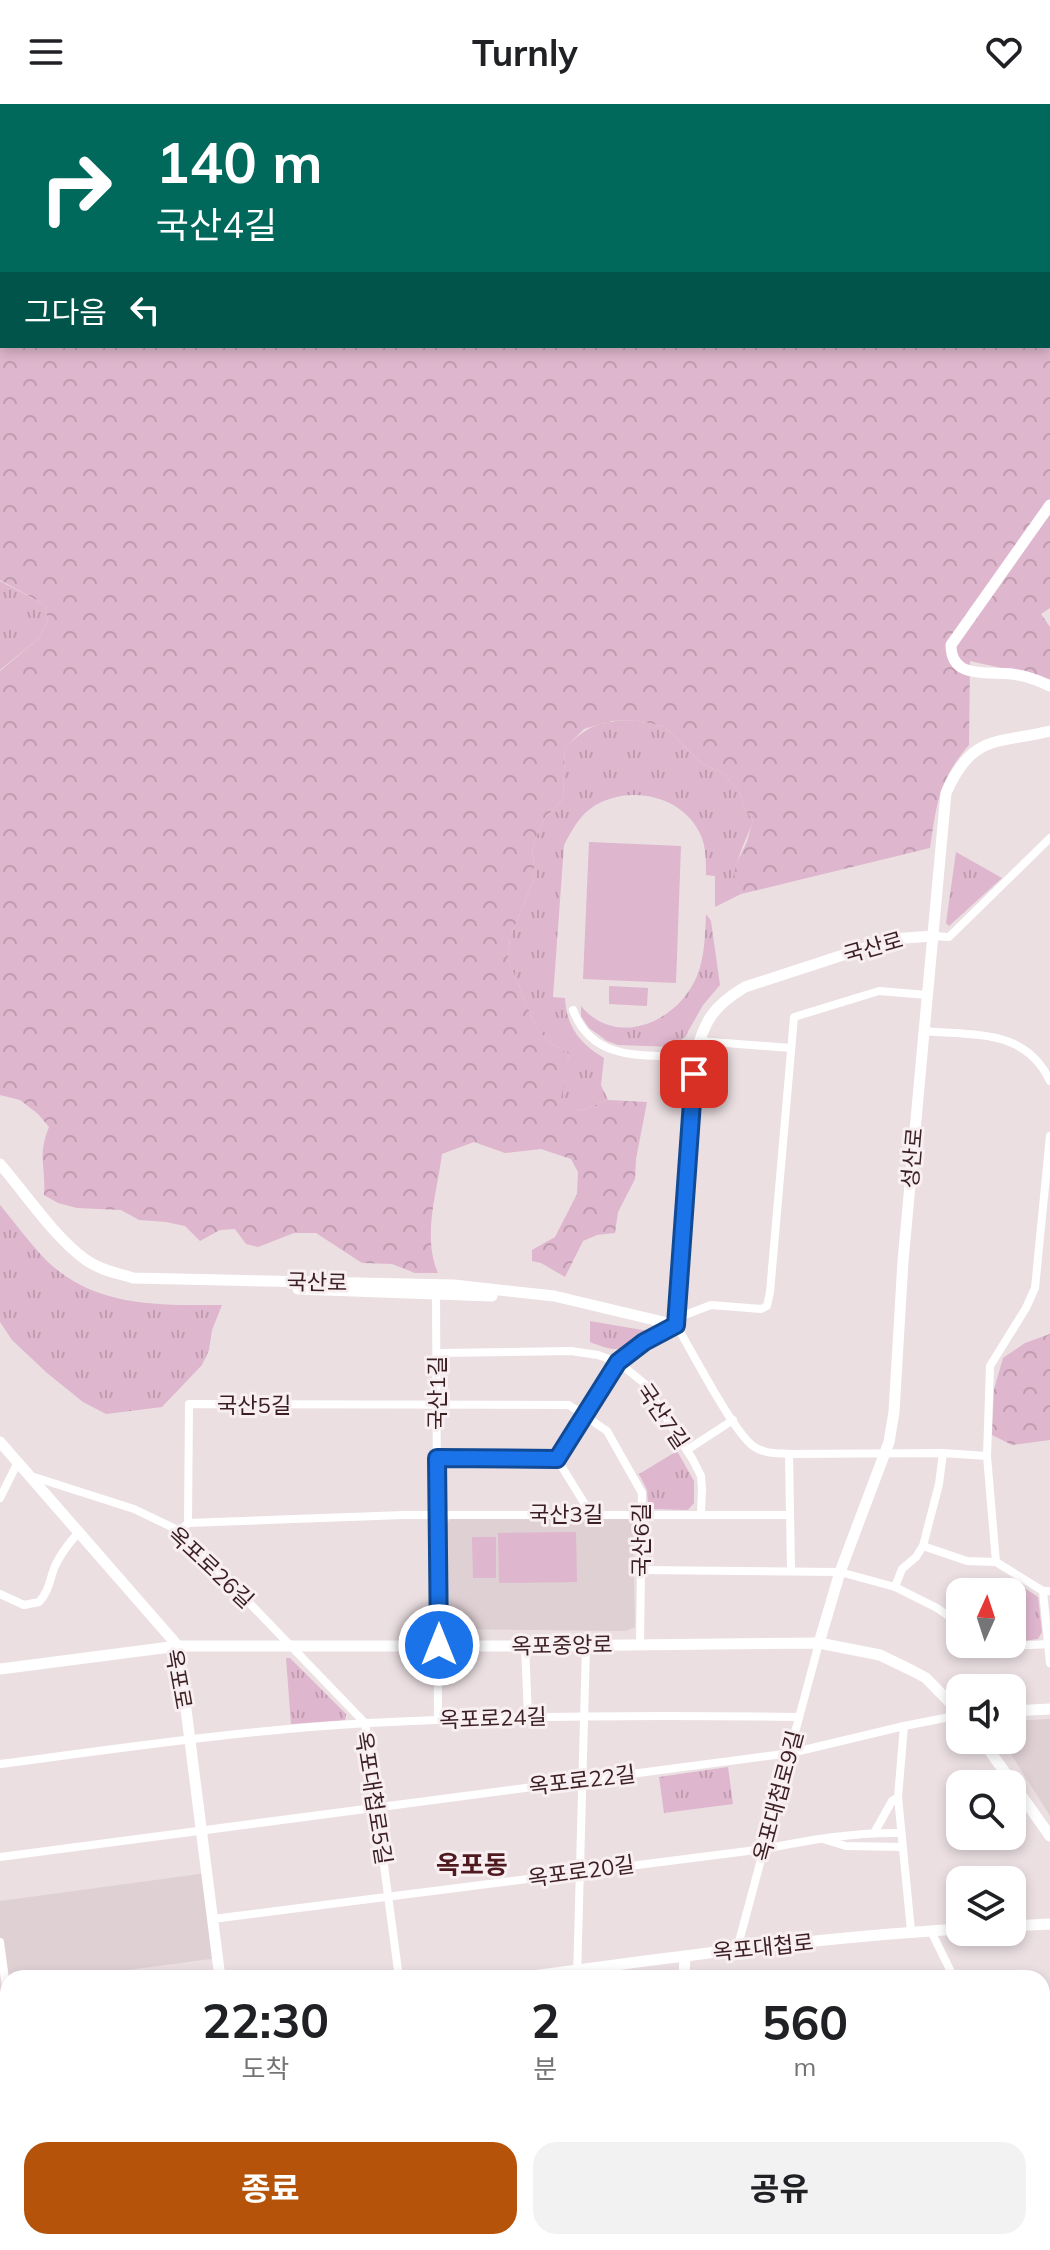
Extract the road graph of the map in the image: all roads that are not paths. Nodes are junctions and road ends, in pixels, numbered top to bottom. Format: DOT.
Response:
graph roads {
  1 [pos="1050,505"];
  2 [pos="1050,686"];
  3 [pos="1050,731"];
  4 [pos="1050,838"];
  5 [pos="933,936"];
  6 [pos="927,995"];
  7 [pos="573,1010"];
  8 [pos="924,1031"];
  9 [pos="699,1041"];
  10 [pos="791,1048"];
  11 [pos="695,1057"];
  12 [pos="1050,1081"];
  13 [pos="1050,1136"];
  14 [pos="0,1164"];
  15 [pos="0,1174"];
  16 [pos="436,1289"];
  17 [pos="674,1324"];
  18 [pos="437,1353"];
  19 [pos="618,1362"];
  20 [pos="437,1406"];
  21 [pos="583,1414"];
  22 [pos="733,1420"];
  23 [pos="0,1442"];
  24 [pos="687,1450"];
  25 [pos="943,1453"];
  26 [pos="789,1454"];
  27 [pos="885,1455"];
  28 [pos="987,1456"];
  29 [pos="437,1458"];
  30 [pos="557,1459"];
  31 [pos="18,1462"];
  32 [pos="29,1475"];
  33 [pos="0,1498"];
  34 [pos="591,1514"];
  35 [pos="642,1514"];
  36 [pos="438,1515"];
  37 [pos="701,1515"];
  38 [pos="790,1515"];
  39 [pos="188,1523"];
  40 [pos="180,1531"];
  41 [pos="78,1533"];
  42 [pos="923,1546"];
  43 [pos="996,1562"];
  44 [pos="641,1570"];
  45 [pos="791,1570"];
  46 [pos="840,1572"];
  47 [pos="895,1587"];
  48 [pos="1046,1591"];
  49 [pos="0,1594"];
  50 [pos="946,1614"];
  51 [pos="819,1643"];
  52 [pos="1049,1644"];
  53 [pos="292,1645"];
  54 [pos="439,1645"];
  55 [pos="640,1645"];
  56 [pos="1026,1645"];
  57 [pos="178,1646"];
  58 [pos="525,1646"];
  59 [pos="586,1646"];
  60 [pos="1050,1663"];
  61 [pos="0,1669"];
  62 [pos="946,1698"];
  63 [pos="1050,1709"];
  64 [pos="1026,1710"];
  65 [pos="584,1714"];
  66 [pos="528,1716"];
  67 [pos="799,1717"];
  68 [pos="946,1717"];
  69 [pos="438,1720"];
  70 [pos="365,1723"];
  71 [pos="904,1726"];
  72 [pos="189,1740"];
  73 [pos="791,1753"];
  74 [pos="992,1754"];
  75 [pos="0,1764"];
  76 [pos="582,1780"];
  77 [pos="898,1797"];
  78 [pos="376,1806"];
  79 [pos="202,1830"];
  80 [pos="874,1833"];
  81 [pos="901,1833"];
  82 [pos="1050,1836"];
  83 [pos="822,1838"];
  84 [pos="902,1847"];
  85 [pos="764,1849"];
  86 [pos="0,1857"];
  87 [pos="581,1871"];
  88 [pos="389,1896"];
  89 [pos="213,1919"];
  90 [pos="1050,1924"];
  91 [pos="1026,1925"];
  92 [pos="946,1930"];
  93 [pos="911,1931"];
  94 [pos="931,1931"];
  95 [pos="0,1942"];
  96 [pos="0,1948"];
  97 [pos="737,1949"];
  98 [pos="685,1956"];
  99 [pos="3,1970"];
  100 [pos="219,1970"];
  101 [pos="398,1970"];
  102 [pos="578,1970"];
  103 [pos="602,1970"];
  104 [pos="684,1970"];
  105 [pos="950,1970"];
  106 [pos="429,2250"];
  107 [pos="435,2250"];
  1 -- 2 [label="street"];
  3 -- 5 [label="street, 성산로"];
  4 -- 5 [label="street"];
  5 -- 6 [label="street, 성산로"];
  5 -- 9 [label="street, 국산로"];
  6 -- 8 [label="street, 성산로"];
  6 -- 10 [label="street"];
  7 -- 11 [label="street"];
  8 -- 12 [label="street"];
  8 -- 27 [label="street, 성산로"];
  9 -- 10 [label="street"];
  9 -- 11 [label="street, 국산로"];
  10 -- 17 [label="street"];
  11 -- 17 [label="street, 국산로"];
  13 -- 28 [label="street"];
  14 -- 16 [label="street, 국산로"];
  15 -- 16 [label="street, 국산로"];
  16 -- 17 [label="street, 국산로"];
  16 -- 18 [label="street, 국산1길"];
  17 -- 19 [label="street"];
  17 -- 22 [label="street"];
  18 -- 19 [label="street, 국산7길"];
  18 -- 20 [label="street, 국산1길"];
  19 -- 21 [label="street"];
  19 -- 24 [label="street, 국산7길"];
  20 -- 21 [label="street, 국산6길"];
  20 -- 29 [label="street, 국산1길"];
  20 -- 39 [label="street, 국산5길"];
  21 -- 30 [label="street"];
  21 -- 35 [label="street, 국산6길"];
  22 -- 24 [label="street"];
  22 -- 26 [label="street"];
  23 -- 31 [label="street, 옥포로"];
  24 -- 37 [label="street, 국산7길"];
  25 -- 27 [label="street"];
  25 -- 28 [label="street"];
  25 -- 42 [label="street"];
  26 -- 27 [label="street"];
  26 -- 38 [label="street"];
  27 -- 46 [label="street, 성산로"];
  28 -- 43 [label="street"];
  29 -- 30 [label="street"];
  29 -- 36 [label="street, 국산1길"];
  30 -- 34 [label="street"];
  31 -- 32 [label="street, 옥포로"];
  31 -- 33 [label="street"];
  32 -- 40 [label="street, 옥포로26길"];
  32 -- 41 [label="street, 옥포로"];
  34 -- 35 [label="street, 국산3길"];
  34 -- 36 [label="street, 국산3길"];
  35 -- 37 [label="street, 국산3길"];
  35 -- 44 [label="street, 국산6길"];
  36 -- 39 [label="street, 국산3길"];
  36 -- 54 [label="street, 국산1길"];
  37 -- 38 [label="street, 국산3길"];
  38 -- 45 [label="street"];
  39 -- 40 [label="street"];
  40 -- 53 [label="street, 옥포로26길"];
  41 -- 49 [label="street"];
  41 -- 57 [label="street, 옥포로"];
  42 -- 43 [label="street"];
  42 -- 47 [label="street"];
  43 -- 48 [label="street"];
  44 -- 45 [label="street"];
  44 -- 55 [label="street, 국산6길"];
  45 -- 46 [label="street"];
  46 -- 47 [label="street"];
  46 -- 51 [label="street, 성산로"];
  47 -- 50 [label="street"];
  48 -- 52 [label="street"];
  51 -- 55 [label="street, 옥포중앙로"];
  51 -- 62 [label="street, 옥포중앙로"];
  51 -- 67 [label="street, 옥포대첩로9길"];
  52 -- 56 [label="street"];
  52 -- 60 [label="street"];
  53 -- 54 [label="street, 옥포중앙로"];
  53 -- 57 [label="street, 옥포중앙로"];
  53 -- 70 [label="street, 옥포대첩로5길"];
  54 -- 58 [label="street, 옥포중앙로"];
  54 -- 69 [label="street, 국산1길"];
  55 -- 59 [label="street, 옥포중앙로"];
  57 -- 61 [label="street, 옥포중앙로"];
  57 -- 72 [label="street, 옥포로"];
  58 -- 59 [label="street, 옥포중앙로"];
  58 -- 66 [label="street"];
  59 -- 65 [label="street"];
  63 -- 64 [label="street"];
  65 -- 66 [label="street, 옥포로24길"];
  65 -- 67 [label="street, 옥포로24길"];
  65 -- 76 [label="street"];
  66 -- 69 [label="street, 옥포로24길"];
  67 -- 73 [label="street, 옥포대첩로9길"];
  68 -- 71 [label="street, 옥포로22길"];
  69 -- 70 [label="street, 옥포로24길"];
  70 -- 72 [label="street, 옥포로24길"];
  70 -- 78 [label="street, 옥포대첩로5길"];
  71 -- 73 [label="street, 옥포로22길"];
  71 -- 77 [label="street"];
  72 -- 75 [label="street, 옥포로24길"];
  72 -- 79 [label="street, 옥포로"];
  73 -- 76 [label="street, 옥포로22길"];
  73 -- 85 [label="street, 옥포대첩로9길"];
  74 -- 82 [label="street"];
  76 -- 78 [label="street, 옥포로22길"];
  76 -- 87 [label="street"];
  77 -- 80 [label="street"];
  77 -- 81 [label="street"];
  78 -- 79 [label="street, 옥포로22길"];
  78 -- 88 [label="street, 옥포대첩로5길"];
  79 -- 86 [label="street, 옥포로22길"];
  79 -- 89 [label="street, 옥포로"];
  80 -- 81 [label="street, 옥포로20길"];
  80 -- 83 [label="street, 옥포로20길"];
  81 -- 84 [label="street"];
  83 -- 84 [label="street"];
  83 -- 85 [label="street, 옥포로20길"];
  84 -- 93 [label="street"];
  85 -- 87 [label="street, 옥포로20길"];
  85 -- 97 [label="street, 옥포대첩로9길"];
  87 -- 88 [label="street, 옥포로20길"];
  87 -- 102 [label="street"];
  88 -- 89 [label="street, 옥포로20길"];
  88 -- 101 [label="street, 옥포대첩로5길"];
  89 -- 100 [label="street, 옥포로"];
  90 -- 91 [label="street"];
  92 -- 94 [label="street, 옥포대첩로"];
  93 -- 94 [label="street, 옥포대첩로"];
  93 -- 97 [label="street, 옥포대첩로"];
  94 -- 105 [label="street"];
  95 -- 96 [label="street"];
  96 -- 99 [label="street"];
  97 -- 98 [label="street, 옥포대첩로"];
  98 -- 103 [label="street, 옥포대첩로"];
  98 -- 104 [label="street"];
  106 -- 107 [label="street"];
}
